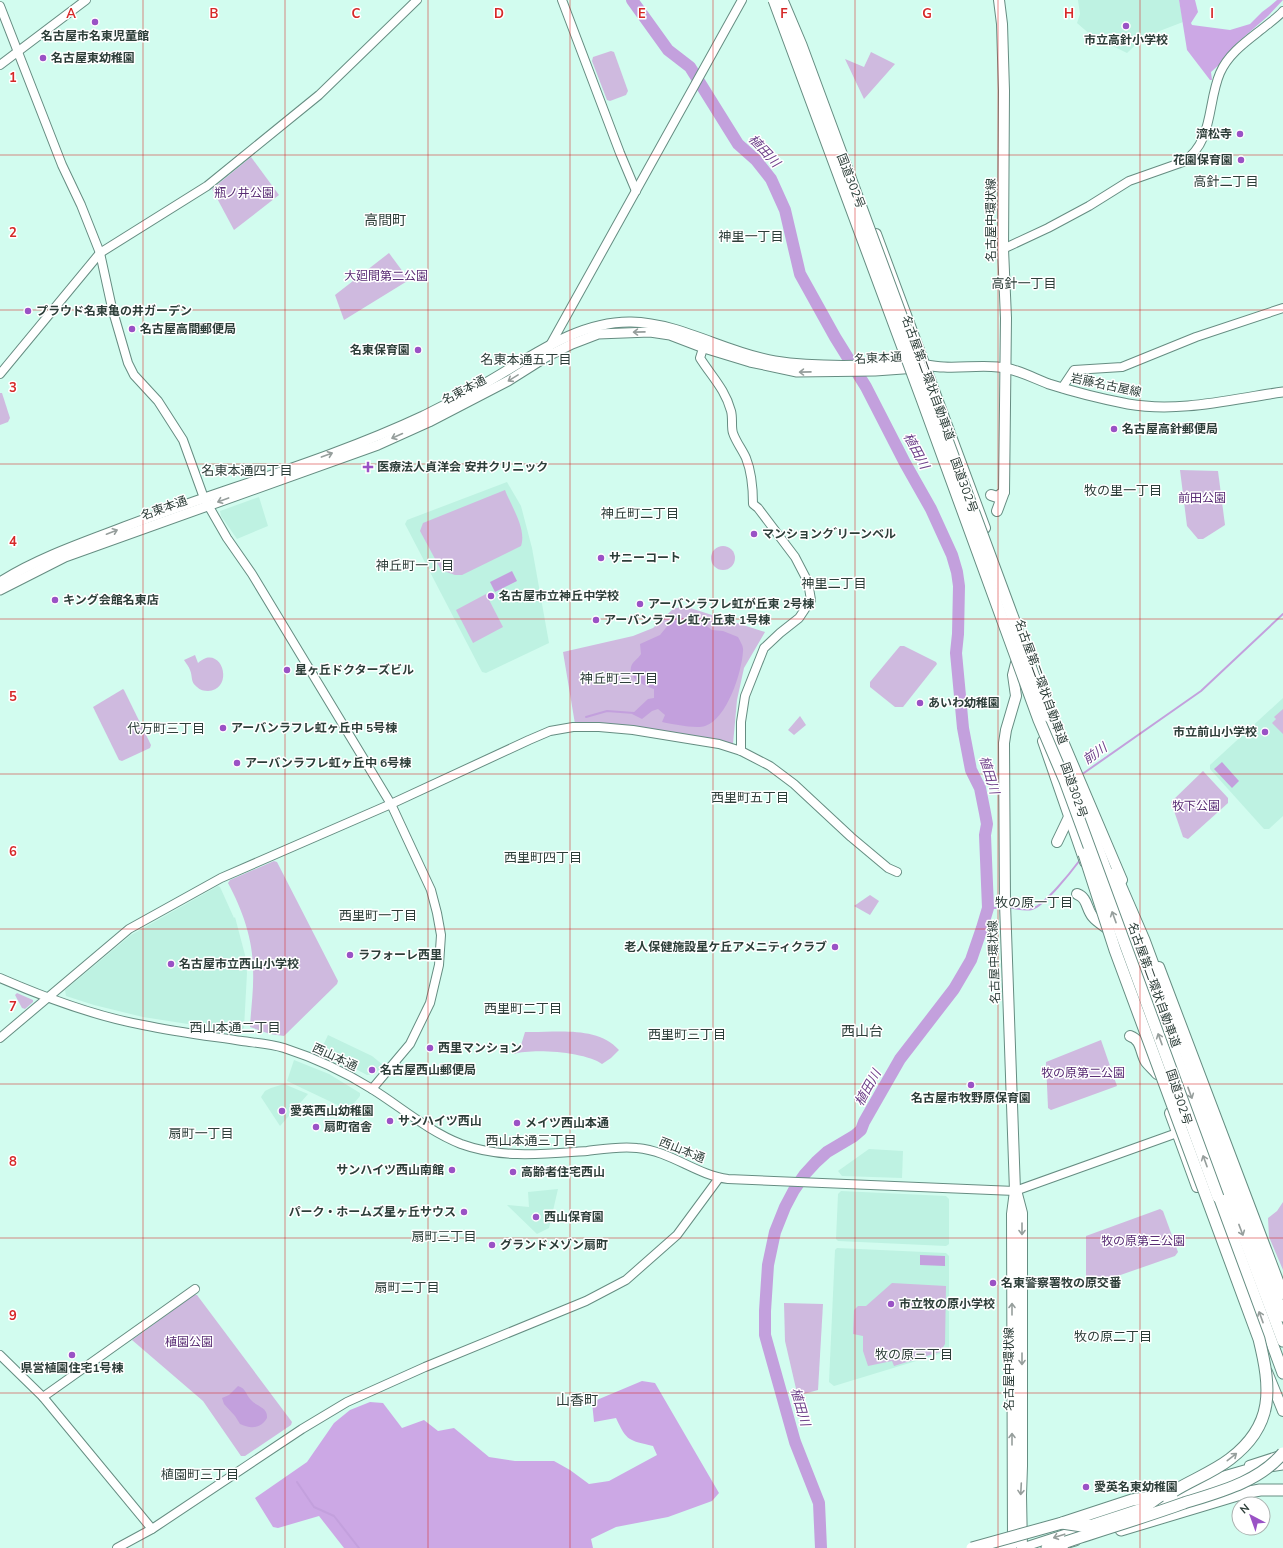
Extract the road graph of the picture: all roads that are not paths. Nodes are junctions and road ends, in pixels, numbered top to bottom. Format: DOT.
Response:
graph roads {
  1 [pos="86,0"];
  2 [pos="417,0"];
  3 [pos="562,0"];
  4 [pos="742,0"];
  5 [pos="768,0"];
  6 [pos="774,0"];
  7 [pos="782,0"];
  8 [pos="787,0"];
  9 [pos="999,0"];
  10 [pos="0,6"];
  11 [pos="1283,11"];
  12 [pos="18,51"];
  13 [pos="0,64"];
  14 [pos="636,191"];
  15 [pos="1003,249"];
  16 [pos="100,253"];
  17 [pos="1283,308"];
  18 [pos="705,344"];
  19 [pos="549,346"];
  20 [pos="546,357"];
  21 [pos="905,365"];
  22 [pos="926,366"];
  23 [pos="1004,367"];
  24 [pos="0,374"];
  25 [pos="1062,388"];
  26 [pos="1283,392"];
  27 [pos="1004,492"];
  28 [pos="991,495"];
  29 [pos="206,502"];
  30 [pos="998,511"];
  31 [pos="0,582"];
  32 [pos="0,590"];
  33 [pos="1016,663"];
  34 [pos="1044,718"];
  35 [pos="741,751"];
  36 [pos="391,804"];
  37 [pos="1069,817"];
  38 [pos="1057,842"];
  39 [pos="897,872"];
  40 [pos="1077,894"];
  41 [pos="1108,929"];
  42 [pos="0,978"];
  43 [pos="48,997"];
  44 [pos="1130,1036"];
  45 [pos="0,1038"];
  46 [pos="1157,1074"];
  47 [pos="372,1089"];
  48 [pos="1177,1133"];
  49 [pos="719,1178"];
  50 [pos="1016,1191"];
  51 [pos="1223,1196"];
  52 [pos="196,1289"];
  53 [pos="1283,1294"];
  54 [pos="1283,1316"];
  55 [pos="1283,1341"];
  56 [pos="0,1355"];
  57 [pos="1283,1373"];
  58 [pos="43,1397"];
  59 [pos="1283,1411"];
  60 [pos="1283,1453"];
  61 [pos="1283,1464"];
  62 [pos="1283,1490"];
  63 [pos="1174,1491"];
  64 [pos="152,1529"];
  65 [pos="1066,1542"];
  66 [pos="1019,1546"];
  67 [pos="117,1548"];
  68 [pos="972,1548"];
  69 [pos="995,1548"];
  70 [pos="1047,1548"];
  1 -- 12 [label="street"];
  2 -- 16 [label="street"];
  3 -- 14 [label="street"];
  4 -- 14 [label="street"];
  5 -- 21 [label="main road, 国道302号"];
  6 -- 34 [label="highway, 名古屋第二環状自動車道, bridge"];
  7 -- 34 [label="highway, 名古屋第二環状自動車道, bridge"];
  8 -- 22 [label="main road, 国道302号"];
  9 -- 15 [label="main road, 名古屋中環状線"];
  10 -- 12 [label="street"];
  11 -- 15 [label="street"];
  12 -- 13 [label="street"];
  12 -- 16 [label="street"];
  14 -- 19 [label="street"];
  15 -- 23 [label="main road, 名古屋中環状線"];
  16 -- 24 [label="street"];
  16 -- 29 [label="street"];
  17 -- 25 [label="street"];
  18 -- 19 [label="main road, 名東本通"];
  18 -- 20 [label="main road, 名東本通, one-way"];
  18 -- 21 [label="main road, 名東本通"];
  18 -- 35 [label="street"];
  19 -- 20 [label="street"];
  29 -- 19 [label="main road, 名東本通, one-way"];
  20 -- 29 [label="main road, 名東本通, one-way"];
  21 -- 22 [label="main road, 名東本通"];
  21 -- 33 [label="main road, 国道302号"];
  22 -- 23 [label="main road, 岩藤名古屋線"];
  22 -- 53 [label="main road, 国道302号"];
  23 -- 25 [label="main road, 岩藤名古屋線"];
  23 -- 27 [label="main road, 名古屋中環状線"];
  25 -- 26 [label="main road, 岩藤名古屋線"];
  27 -- 28 [label="main road"];
  27 -- 30 [label="main road, 名古屋中環状線"];
  31 -- 29 [label="main road, 名東本通, one-way"];
  29 -- 32 [label="main road, 名東本通"];
  29 -- 36 [label="street"];
  33 -- 37 [label="main road, 国道302号"];
  33 -- 50 [label="main road, 名古屋中環状線"];
  34 -- 51 [label="highway, 名古屋第二環状自動車道"];
  34 -- 54 [label="highway"];
  63 -- 34 [label="highway, one-way, bridge"];
  35 -- 36 [label="street"];
  35 -- 39 [label="street"];
  36 -- 43 [label="street"];
  36 -- 47 [label="street"];
  37 -- 38 [label="main road"];
  37 -- 41 [label="main road, 国道302号, bridge"];
  40 -- 41 [label="main road"];
  41 -- 46 [label="main road, 国道302号"];
  42 -- 43 [label="street, 西山本通"];
  43 -- 45 [label="street"];
  43 -- 47 [label="street, 西山本通"];
  44 -- 46 [label="main road"];
  46 -- 48 [label="main road, 国道302号"];
  47 -- 49 [label="street, 西山本通"];
  48 -- 50 [label="street"];
  48 -- 59 [label="main road, 国道302号"];
  49 -- 50 [label="street"];
  49 -- 64 [label="street"];
  50 -- 66 [label="main road, 名古屋中環状線"];
  51 -- 55 [label="highway, 名古屋第二環状自動車道, one-way"];
  57 -- 51 [label="highway, 名古屋第二環状自動車道, one-way"];
  52 -- 58 [label="street"];
  56 -- 58 [label="street"];
  58 -- 64 [label="street"];
  60 -- 65 [label="highway, bridge"];
  60 -- 66 [label="street"];
  61 -- 63 [label="highway, bridge"];
  61 -- 66 [label="street, one-way"];
  62 -- 65 [label="highway, bridge"];
  63 -- 68 [label="highway, bridge"];
  64 -- 67 [label="street"];
  65 -- 70 [label="highway"];
  66 -- 69 [label="highway"];
}
